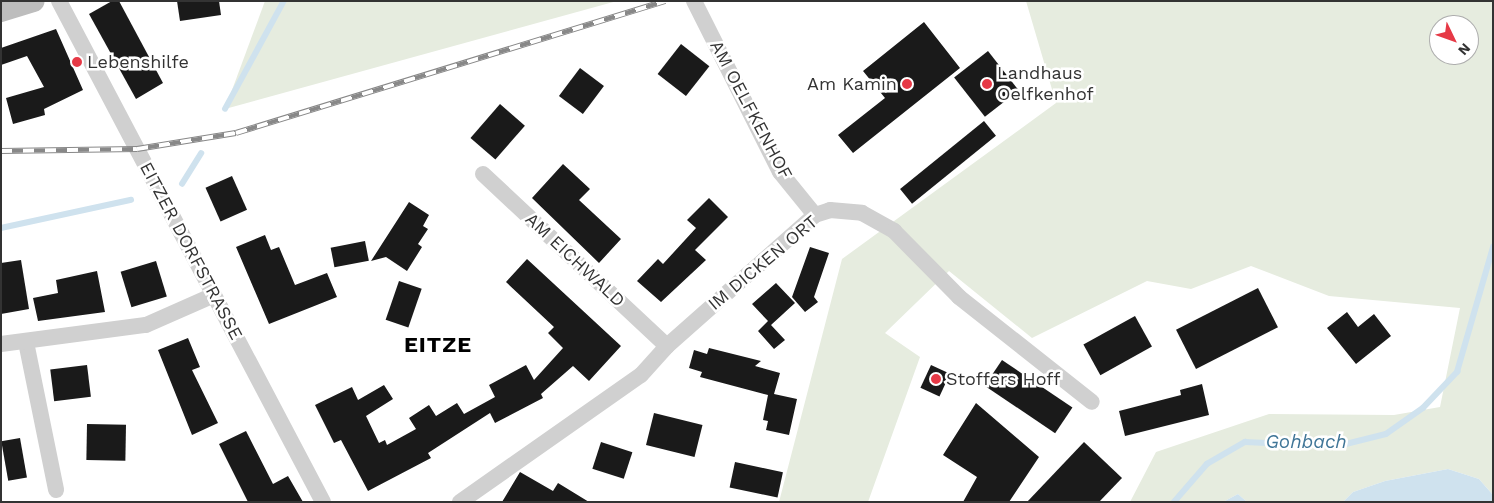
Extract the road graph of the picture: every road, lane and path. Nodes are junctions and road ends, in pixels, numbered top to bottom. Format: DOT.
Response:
graph roads {
  1 [pos="34,1"];
  2 [pos="59,1"];
  3 [pos="694,1"];
  4 [pos="1,11"];
  5 [pos="483,174"];
  6 [pos="815,215"];
  7 [pos="214,295"];
  8 [pos="26,342"];
  9 [pos="1,344"];
  10 [pos="667,346"];
  11 [pos="1092,402"];
  12 [pos="56,490"];
  13 [pos="323,502"];
  14 [pos="460,502"];
  1 -- 4 [label="main road"];
  2 -- 7 [label="street, EITZER DORFSTRASSE"];
  3 -- 6 [label="street, AM OELFKENHOF"];
  5 -- 10 [label="street, AM EICHWALD"];
  6 -- 10 [label="street, IM DICKEN ORT"];
  6 -- 11 [label="street, IM DICKEN ORT"];
  7 -- 8 [label="street"];
  7 -- 13 [label="street, EITZER DORFSTRASSE"];
  8 -- 9 [label="street"];
  8 -- 12 [label="street"];
  10 -- 14 [label="street, IM DICKEN ORT"];
}
